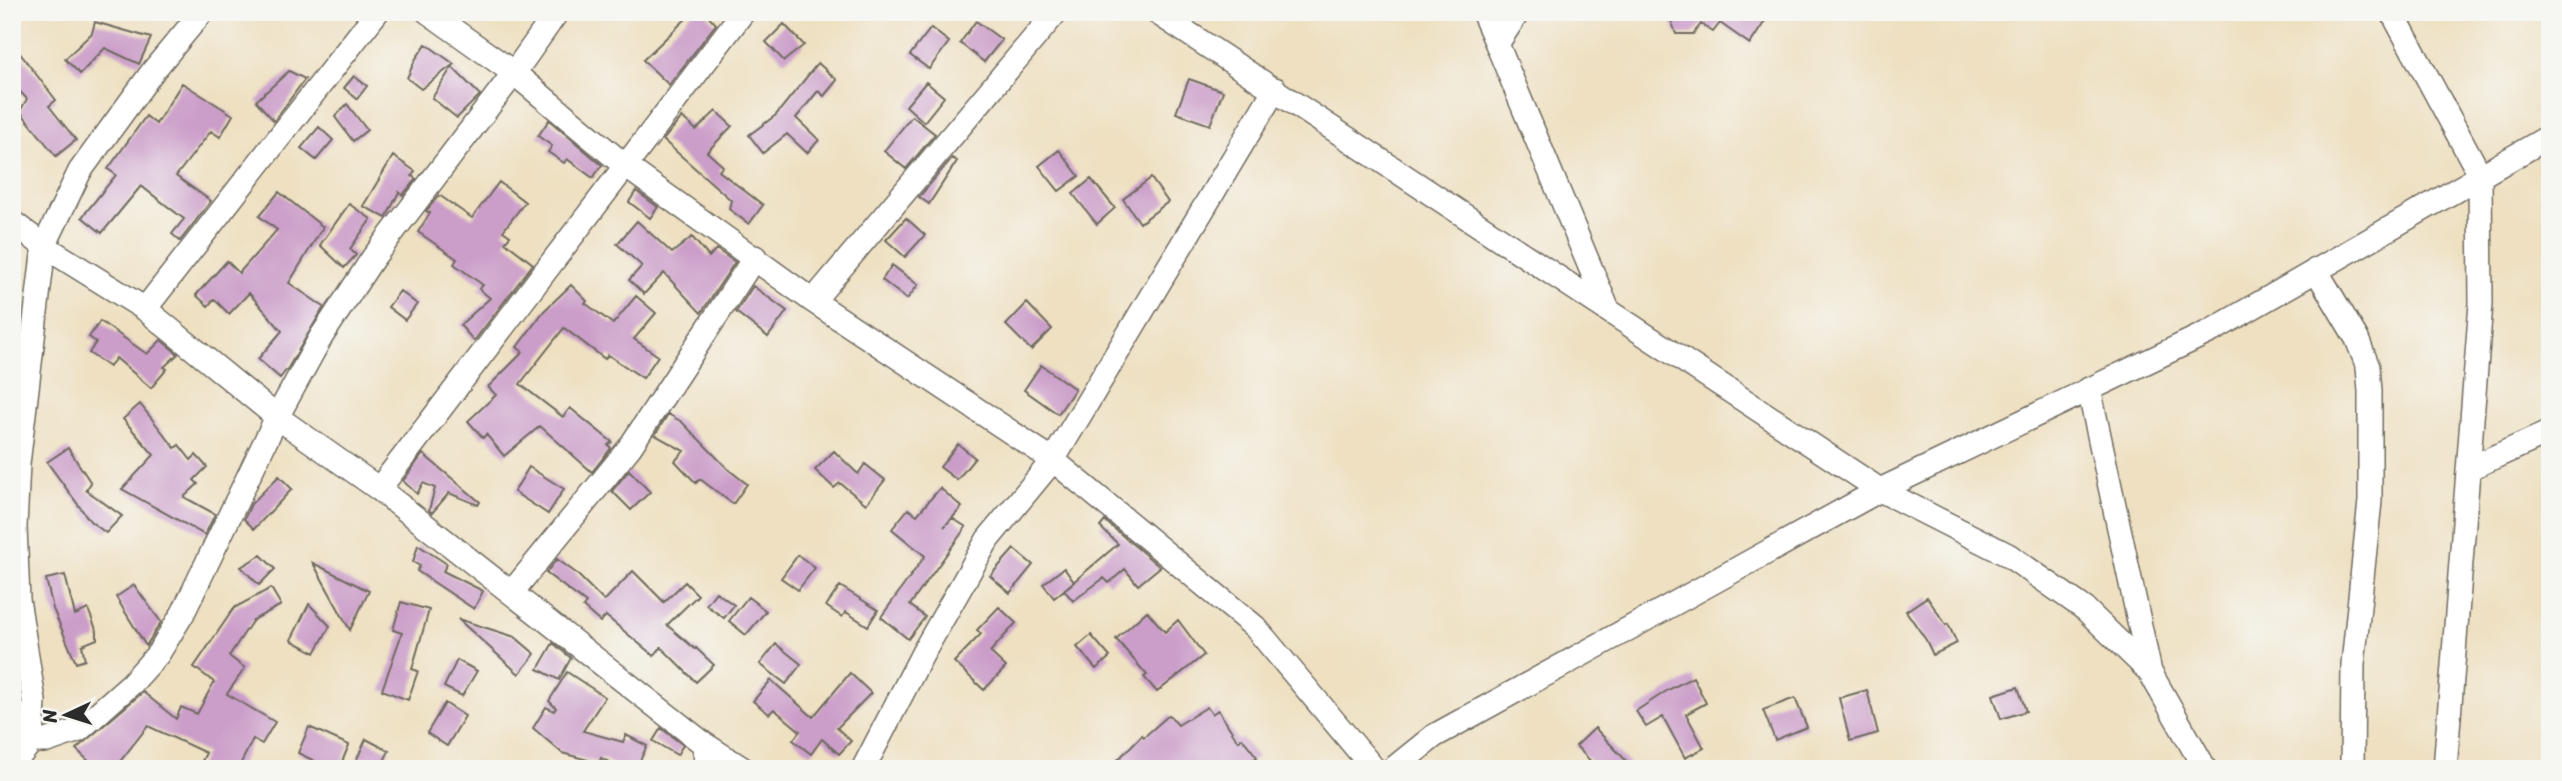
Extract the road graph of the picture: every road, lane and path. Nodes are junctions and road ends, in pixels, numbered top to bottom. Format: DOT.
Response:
graph roads {
  1 [pos="202,12"];
  2 [pos="377,12"];
  3 [pos="428,12"];
  4 [pos="556,12"];
  5 [pos="743,12"];
  6 [pos="1056,12"];
  7 [pos="1156,12"];
  8 [pos="1483,12"];
  9 [pos="1518,12"];
  10 [pos="2392,12"];
  11 [pos="1497,44"];
  12 [pos="514,73"];
  13 [pos="1275,89"];
  14 [pos="2550,136"];
  15 [pos="624,164"];
  16 [pos="2480,175"];
  17 [pos="12,222"];
  18 [pos="44,246"];
  19 [pos="755,257"];
  20 [pos="2316,270"];
  21 [pos="813,301"];
  22 [pos="145,309"];
  23 [pos="1608,310"];
  24 [pos="2089,389"];
  25 [pos="277,417"];
  26 [pos="2550,432"];
  27 [pos="1053,460"];
  28 [pos="2468,469"];
  29 [pos="379,489"];
  30 [pos="1880,490"];
  31 [pos="512,592"];
  32 [pos="2150,672"];
  33 [pos="32,741"];
  34 [pos="704,744"];
  35 [pos="12,765"];
  36 [pos="708,769"];
  37 [pos="743,769"];
  38 [pos="863,769"];
  39 [pos="1374,769"];
  40 [pos="1392,769"];
  41 [pos="2205,769"];
  42 [pos="2353,769"];
  43 [pos="2445,769"];
  1 -- 18 [label="street"];
  2 -- 22 [label="street"];
  3 -- 12 [label="street"];
  4 -- 12 [label="street"];
  5 -- 15 [label="street"];
  6 -- 21 [label="street"];
  7 -- 13 [label="street"];
  8 -- 11 [label="street"];
  9 -- 11 [label="street"];
  10 -- 16 [label="street"];
  11 -- 23 [label="street"];
  12 -- 15 [label="street"];
  12 -- 25 [label="street"];
  13 -- 23 [label="street"];
  13 -- 27 [label="street"];
  14 -- 16 [label="street"];
  15 -- 19 [label="street"];
  15 -- 29 [label="street"];
  16 -- 20 [label="street"];
  16 -- 28 [label="street"];
  17 -- 18 [label="street"];
  18 -- 22 [label="street"];
  18 -- 33 [label="street"];
  19 -- 21 [label="street"];
  19 -- 31 [label="street"];
  20 -- 24 [label="street"];
  20 -- 42 [label="street"];
  21 -- 27 [label="street"];
  22 -- 25 [label="street"];
  23 -- 30 [label="street"];
  24 -- 30 [label="street"];
  24 -- 32 [label="street"];
  25 -- 29 [label="street"];
  25 -- 33 [label="street"];
  26 -- 28 [label="street"];
  27 -- 38 [label="street"];
  27 -- 39 [label="street"];
  28 -- 43 [label="street"];
  29 -- 31 [label="street"];
  30 -- 32 [label="street"];
  30 -- 40 [label="street"];
  31 -- 34 [label="street"];
  32 -- 41 [label="street"];
  33 -- 35 [label="street"];
  34 -- 36 [label="street"];
  34 -- 37 [label="street"];
}
